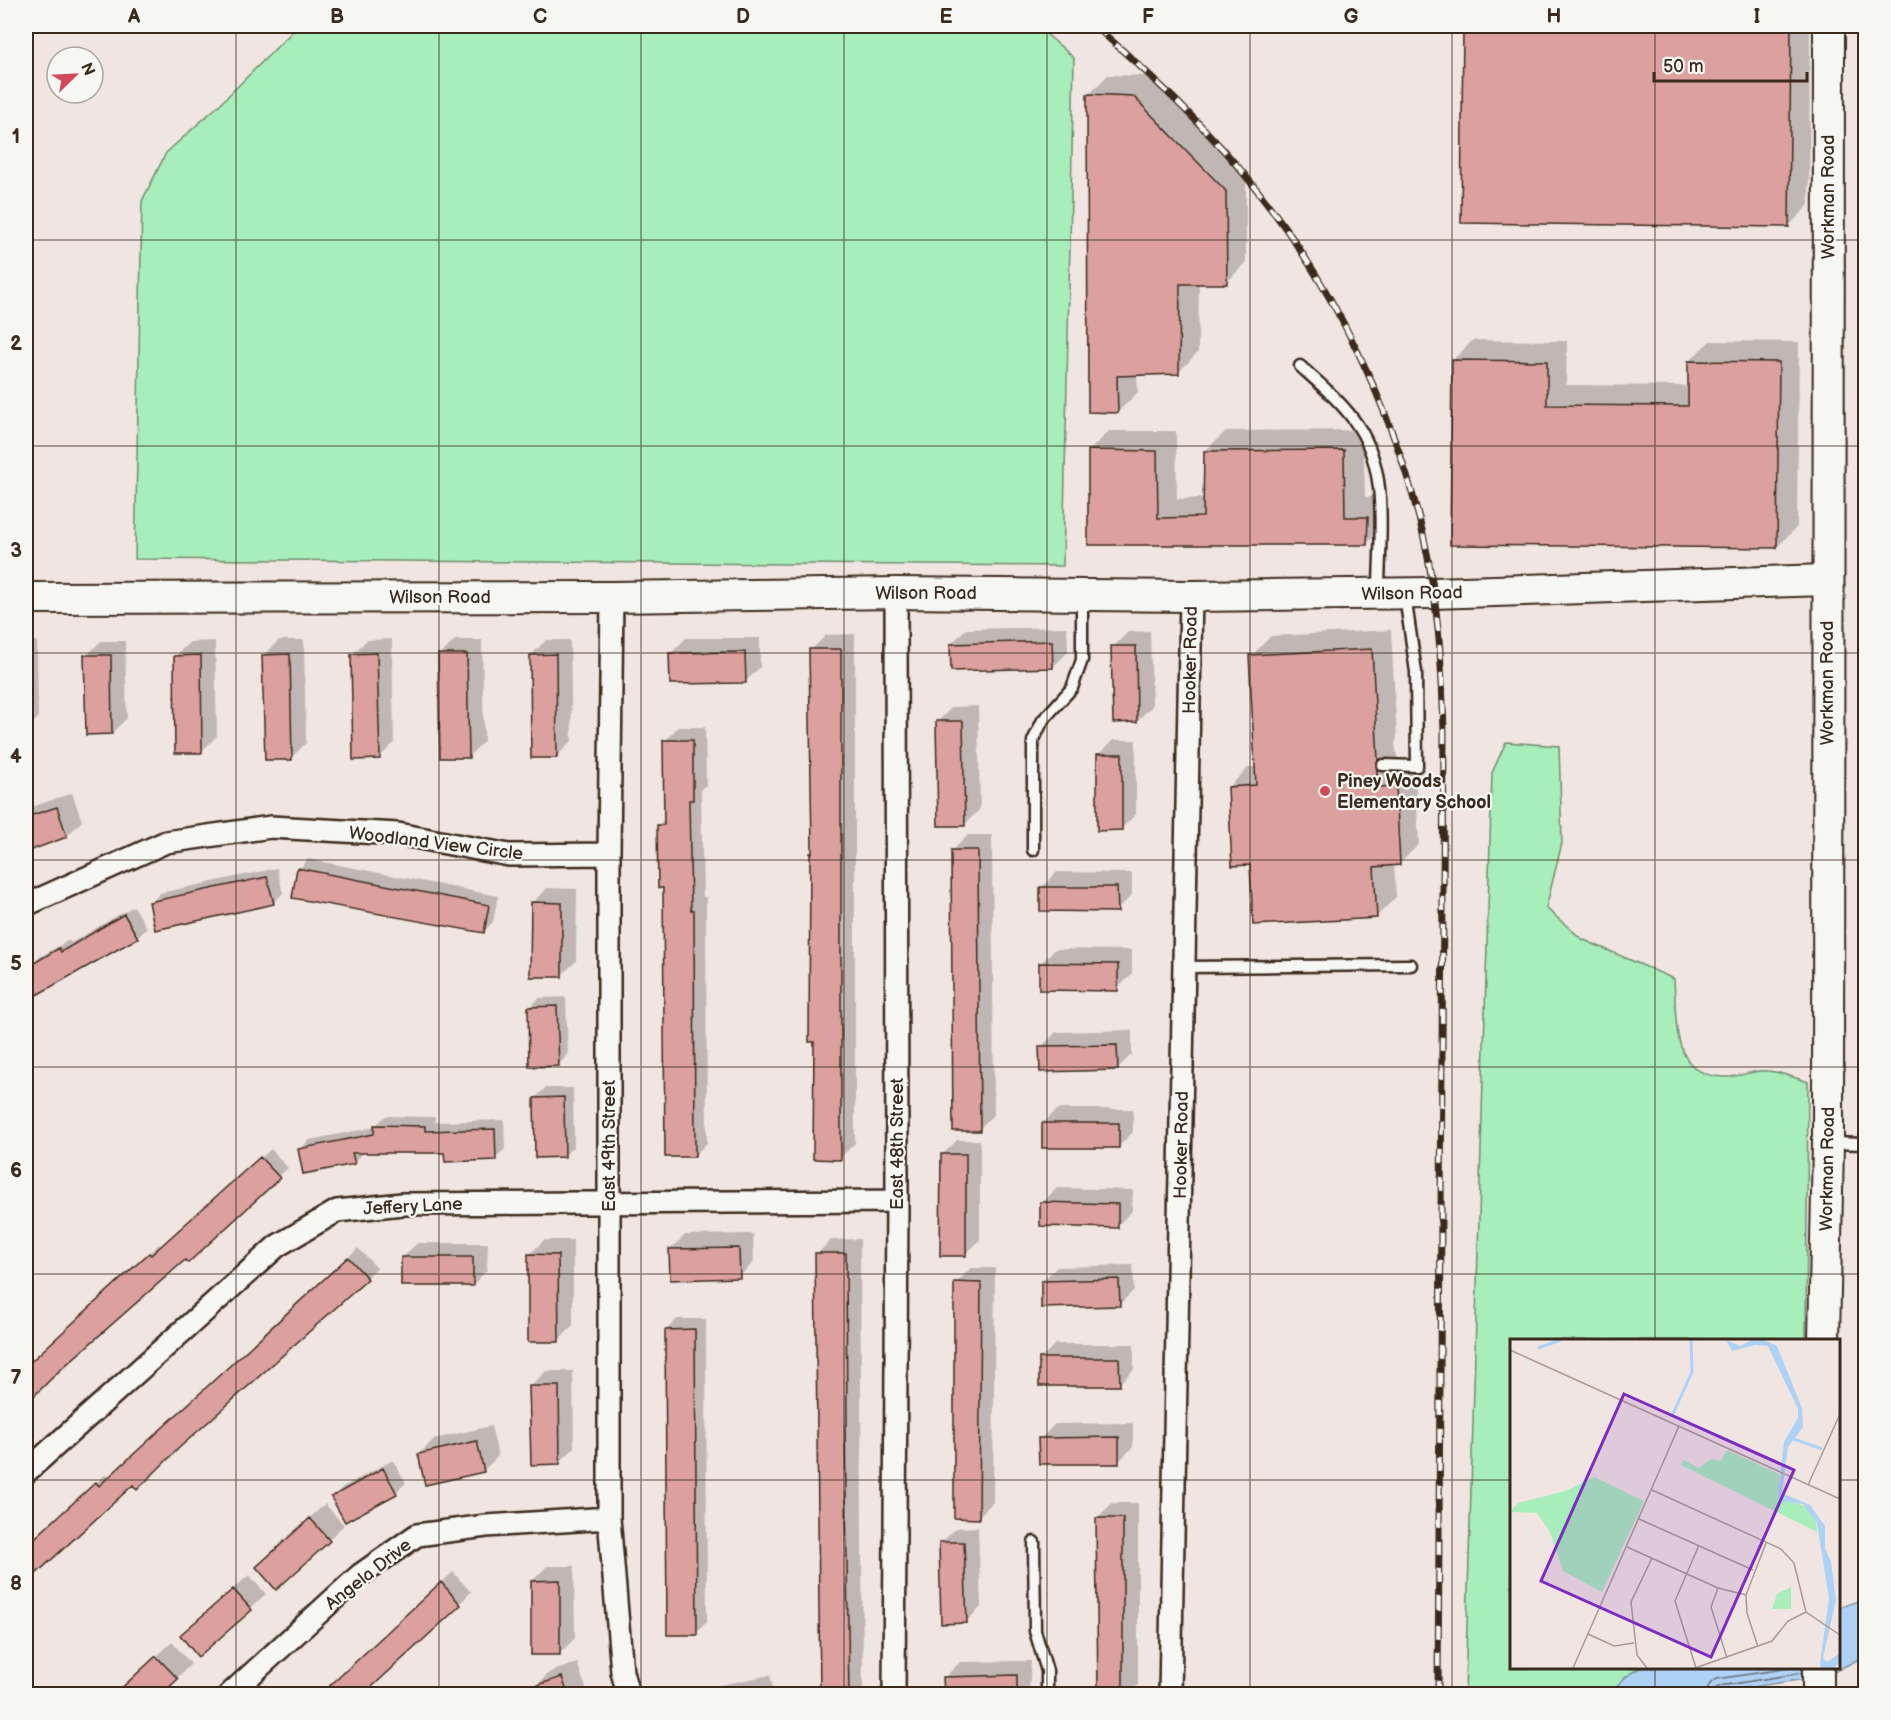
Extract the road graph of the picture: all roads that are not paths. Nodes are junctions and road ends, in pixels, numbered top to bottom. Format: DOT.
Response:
graph roads {
  1 [pos="1829,26"];
  2 [pos="1300,366"];
  3 [pos="1826,580"];
  4 [pos="896,593"];
  5 [pos="1391,593"];
  6 [pos="1082,595"];
  7 [pos="1191,596"];
  8 [pos="612,597"];
  9 [pos="26,598"];
  10 [pos="1383,765"];
  11 [pos="1033,850"];
  12 [pos="609,854"];
  13 [pos="26,905"];
  14 [pos="1411,965"];
  15 [pos="1184,968"];
  16 [pos="1828,1143"];
  17 [pos="1866,1144"];
  18 [pos="897,1201"];
  19 [pos="609,1202"];
  20 [pos="1824,1339"];
  21 [pos="26,1472"];
  22 [pos="609,1518"];
  23 [pos="1034,1542"];
  24 [pos="1818,1669"];
  25 [pos="230,1695"];
  26 [pos="628,1695"];
  27 [pos="894,1695"];
  28 [pos="1047,1695"];
  29 [pos="1170,1695"];
  30 [pos="1818,1695"];
  1 -- 3 [label="street, Workman Road"];
  2 -- 5 [label="lane"];
  3 -- 5 [label="street, Wilson Road"];
  3 -- 16 [label="street, Workman Road"];
  4 -- 6 [label="street, Wilson Road"];
  4 -- 8 [label="street, Wilson Road"];
  4 -- 18 [label="street, East 48th Street"];
  5 -- 7 [label="street, Wilson Road"];
  5 -- 10 [label="lane"];
  6 -- 7 [label="street, Wilson Road"];
  6 -- 11 [label="lane"];
  7 -- 15 [label="street, Hooker Road"];
  8 -- 9 [label="street, Wilson Road"];
  8 -- 12 [label="street, East 49th Street"];
  12 -- 13 [label="street, Woodland View Circle"];
  12 -- 19 [label="street, East 49th Street"];
  14 -- 15 [label="lane"];
  15 -- 29 [label="street, Hooker Road"];
  16 -- 17 [label="lane"];
  16 -- 20 [label="street, Workman Road"];
  18 -- 19 [label="street, Jeffery Lane"];
  18 -- 27 [label="street, East 48th Street"];
  19 -- 21 [label="street, Jeffery Lane"];
  19 -- 22 [label="street, East 49th Street"];
  22 -- 25 [label="street, Angela Drive"];
  22 -- 26 [label="street, East 49th Street"];
  23 -- 28 [label="lane"];
  24 -- 30 [label="street"];
}
